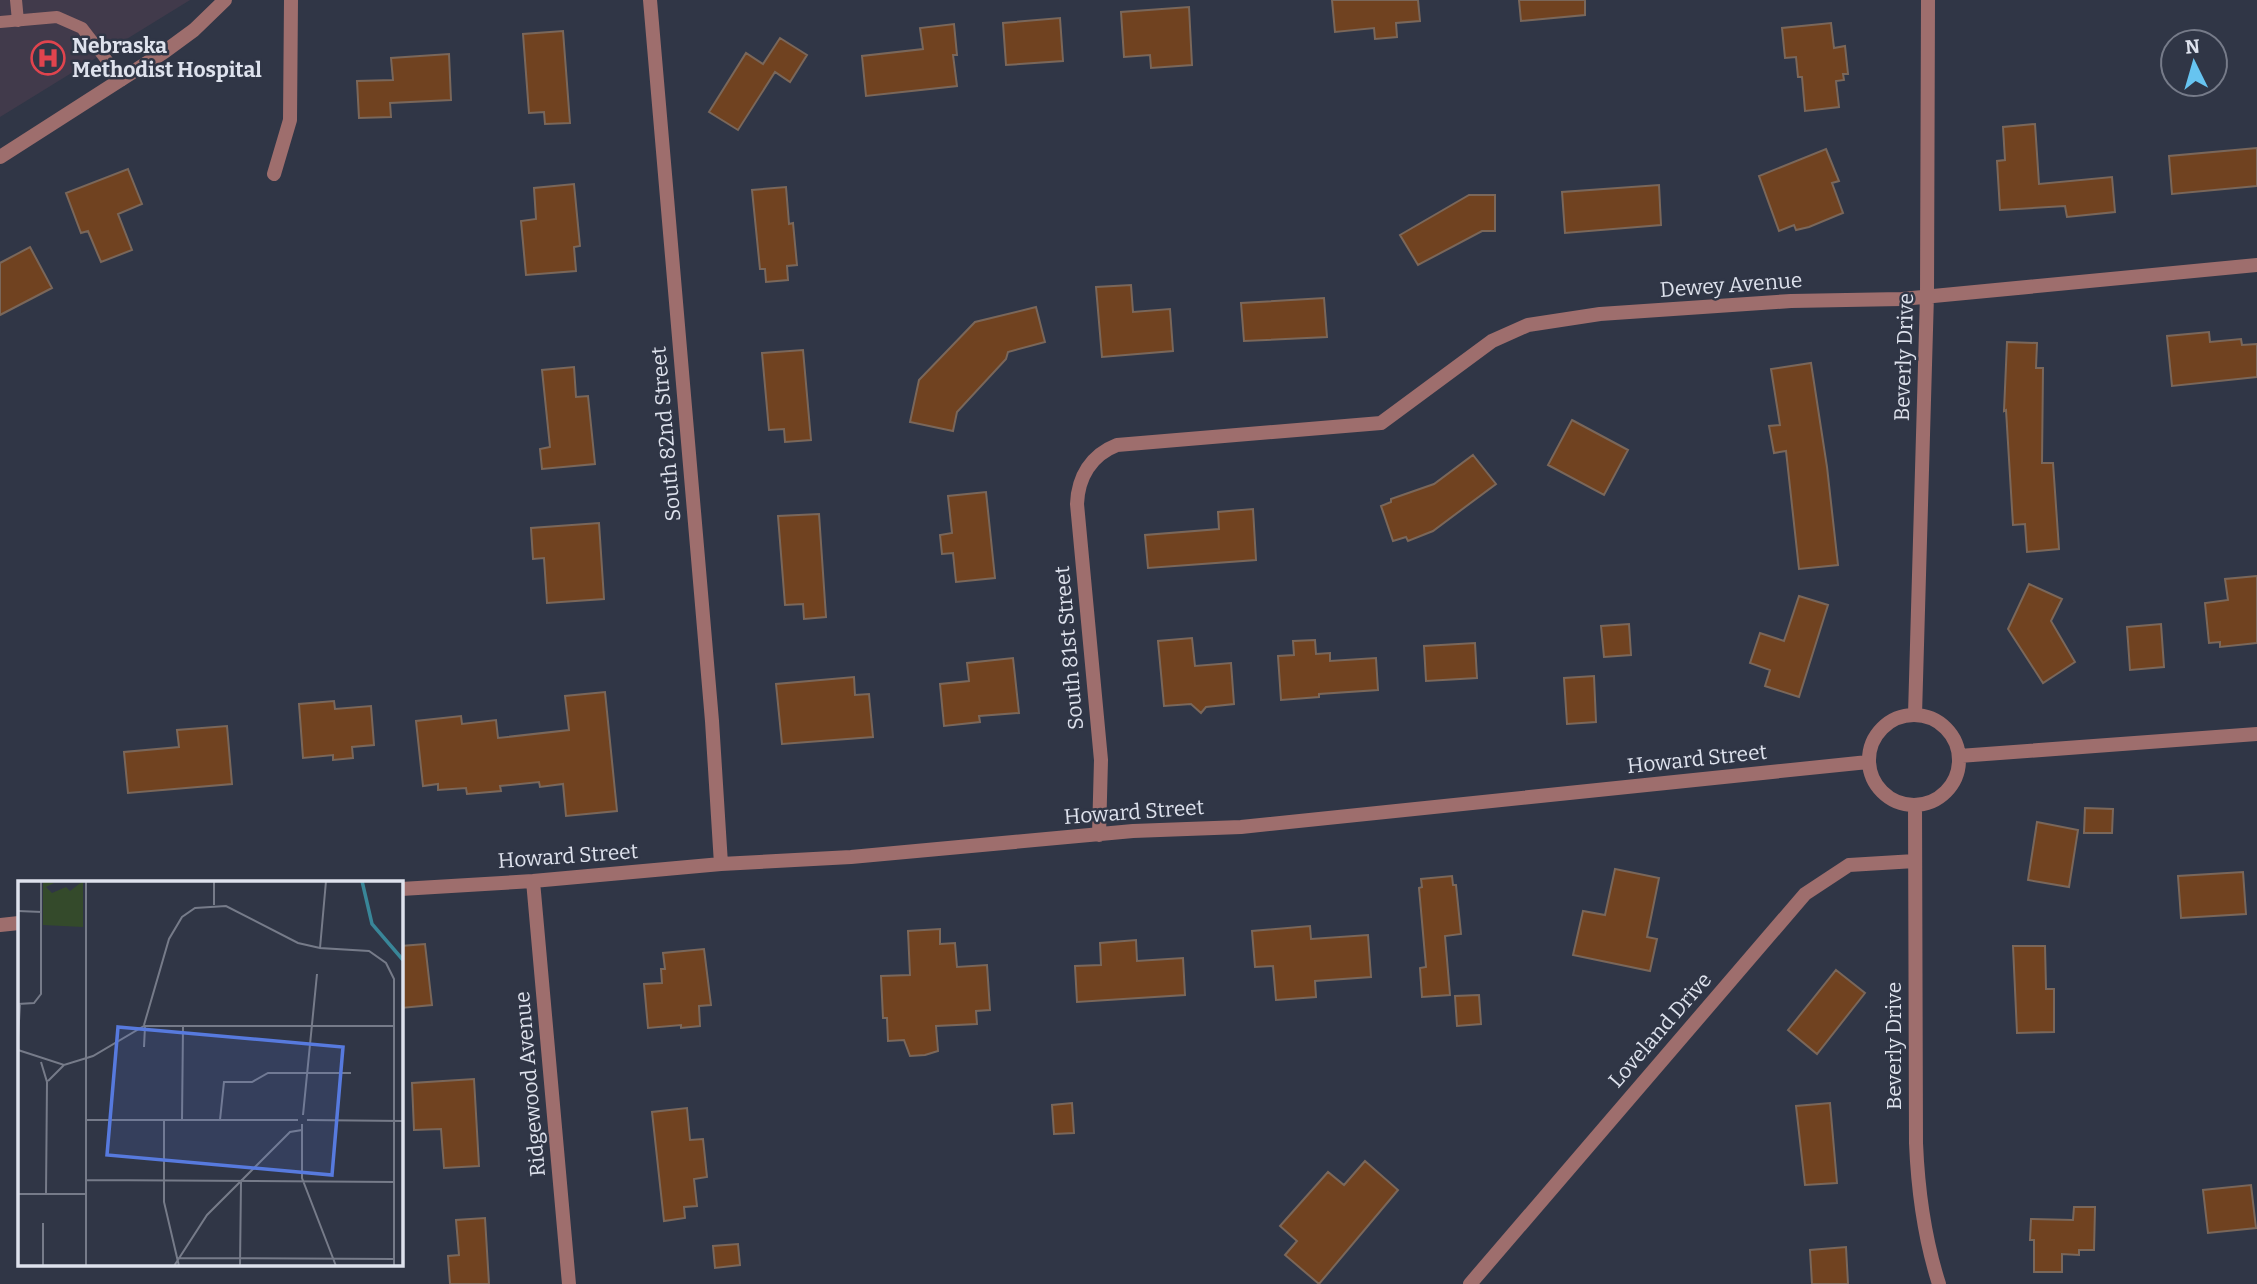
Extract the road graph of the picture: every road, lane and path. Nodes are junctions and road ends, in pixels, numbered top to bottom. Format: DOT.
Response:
graph roads {
  1 [pos="16,0"];
  2 [pos="225,0"];
  3 [pos="291,0"];
  4 [pos="650,0"];
  5 [pos="1928,0"];
  6 [pos="18,20"];
  7 [pos="0,22"];
  8 [pos="122,80"];
  9 [pos="0,157"];
  10 [pos="274,174"];
  11 [pos="2257,265"];
  12 [pos="1927,295"];
  13 [pos="1093,462"];
  14 [pos="1915,715"];
  15 [pos="2257,734"];
  16 [pos="1959,756"];
  17 [pos="1868,762"];
  18 [pos="1915,805"];
  19 [pos="1099,835"];
  20 [pos="1915,862"];
  21 [pos="720,864"];
  22 [pos="533,881"];
  23 [pos="402,889"];
  24 [pos="18,923"];
  25 [pos="0,925"];
  26 [pos="569,1284"];
  27 [pos="1470,1284"];
  28 [pos="1939,1284"];
  1 -- 6 [label="lane"];
  2 -- 8 [label="street"];
  3 -- 10 [label="street"];
  4 -- 21 [label="street, South 82nd Street"];
  5 -- 12 [label="street, Beverly Drive"];
  6 -- 7 [label="lane"];
  6 -- 8 [label="lane"];
  8 -- 9 [label="street"];
  11 -- 12 [label="street, Dewey Avenue"];
  12 -- 13 [label="street, Dewey Avenue"];
  12 -- 14 [label="street, Beverly Drive"];
  13 -- 19 [label="street, South 81st Street"];
  14 -- 16 [label="street"];
  14 -- 17 [label="street"];
  15 -- 16 [label="street"];
  16 -- 18 [label="street"];
  17 -- 18 [label="street"];
  17 -- 19 [label="street, Howard Street"];
  18 -- 20 [label="street, Beverly Drive"];
  19 -- 21 [label="street, Howard Street"];
  20 -- 27 [label="street, Loveland Drive"];
  20 -- 28 [label="street, Beverly Drive"];
  21 -- 22 [label="street, Howard Street"];
  22 -- 23 [label="street, Howard Street"];
  22 -- 26 [label="street, Ridgewood Avenue"];
  24 -- 25 [label="street"];
}
